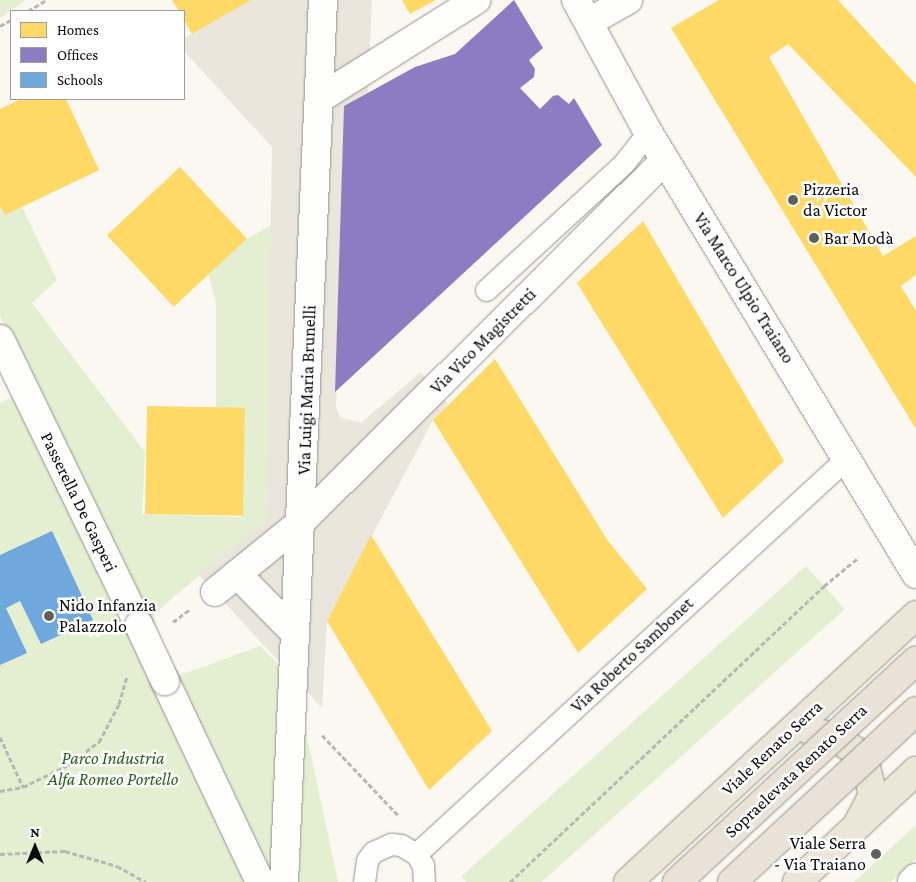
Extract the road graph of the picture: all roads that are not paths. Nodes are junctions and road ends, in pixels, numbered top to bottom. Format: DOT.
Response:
graph roads {
  1 [pos="323,0"];
  2 [pos="476,0"];
  3 [pos="628,0"];
  4 [pos="582,11"];
  5 [pos="319,99"];
  6 [pos="648,132"];
  7 [pos="665,160"];
  8 [pos="486,290"];
  9 [pos="0,339"];
  10 [pos="848,457"];
  11 [pos="301,522"];
  12 [pos="237,574"];
  13 [pos="916,574"];
  14 [pos="215,592"];
  15 [pos="916,615"];
  16 [pos="295,633"];
  17 [pos="916,660"];
  18 [pos="916,711"];
  19 [pos="793,728"];
  20 [pos="916,771"];
  21 [pos="856,827"];
  22 [pos="416,854"];
  23 [pos="916,878"];
  24 [pos="260,882"];
  25 [pos="284,882"];
  26 [pos="364,882"];
  27 [pos="424,882"];
  28 [pos="628,882"];
  29 [pos="677,882"];
  30 [pos="732,882"];
  31 [pos="797,882"];
  32 [pos="912,882"];
  1 -- 5 [label="street, Via Luigi Maria Brunelli"];
  2 -- 5 [label="street"];
  3 -- 4 [label="street"];
  4 -- 6 [label="street, Via Marco Ulpio Traiano"];
  5 -- 11 [label="street, Via Luigi Maria Brunelli"];
  6 -- 7 [label="street, Via Marco Ulpio Traiano"];
  6 -- 8 [label="lane, Via Vico Magistretti"];
  7 -- 10 [label="street, Via Marco Ulpio Traiano"];
  7 -- 11 [label="street, Via Vico Magistretti"];
  9 -- 24 [label="street, Passerella De Gasperi, bridge"];
  10 -- 13 [label="street, Via Marco Ulpio Traiano"];
  10 -- 22 [label="lane, Via Roberto Sambonet"];
  11 -- 12 [label="street, Via Vico Magistretti"];
  11 -- 16 [label="street, Via Luigi Maria Brunelli"];
  12 -- 14 [label="street, Via Vico Magistretti"];
  12 -- 16 [label="street"];
  15 -- 19 [label="main road, Viale Renato Serra"];
  16 -- 25 [label="street, Via Luigi Maria Brunelli"];
  17 -- 29 [label="highway, Sopraelevata Renato Serra, bridge"];
  18 -- 30 [label="highway, bridge"];
  19 -- 21 [label="main road"];
  19 -- 28 [label="main road, Viale Renato Serra"];
  20 -- 21 [label="main road"];
  21 -- 31 [label="main road"];
  22 -- 26 [label="lane"];
  22 -- 27 [label="lane"];
  23 -- 32 [label="street"];
}
